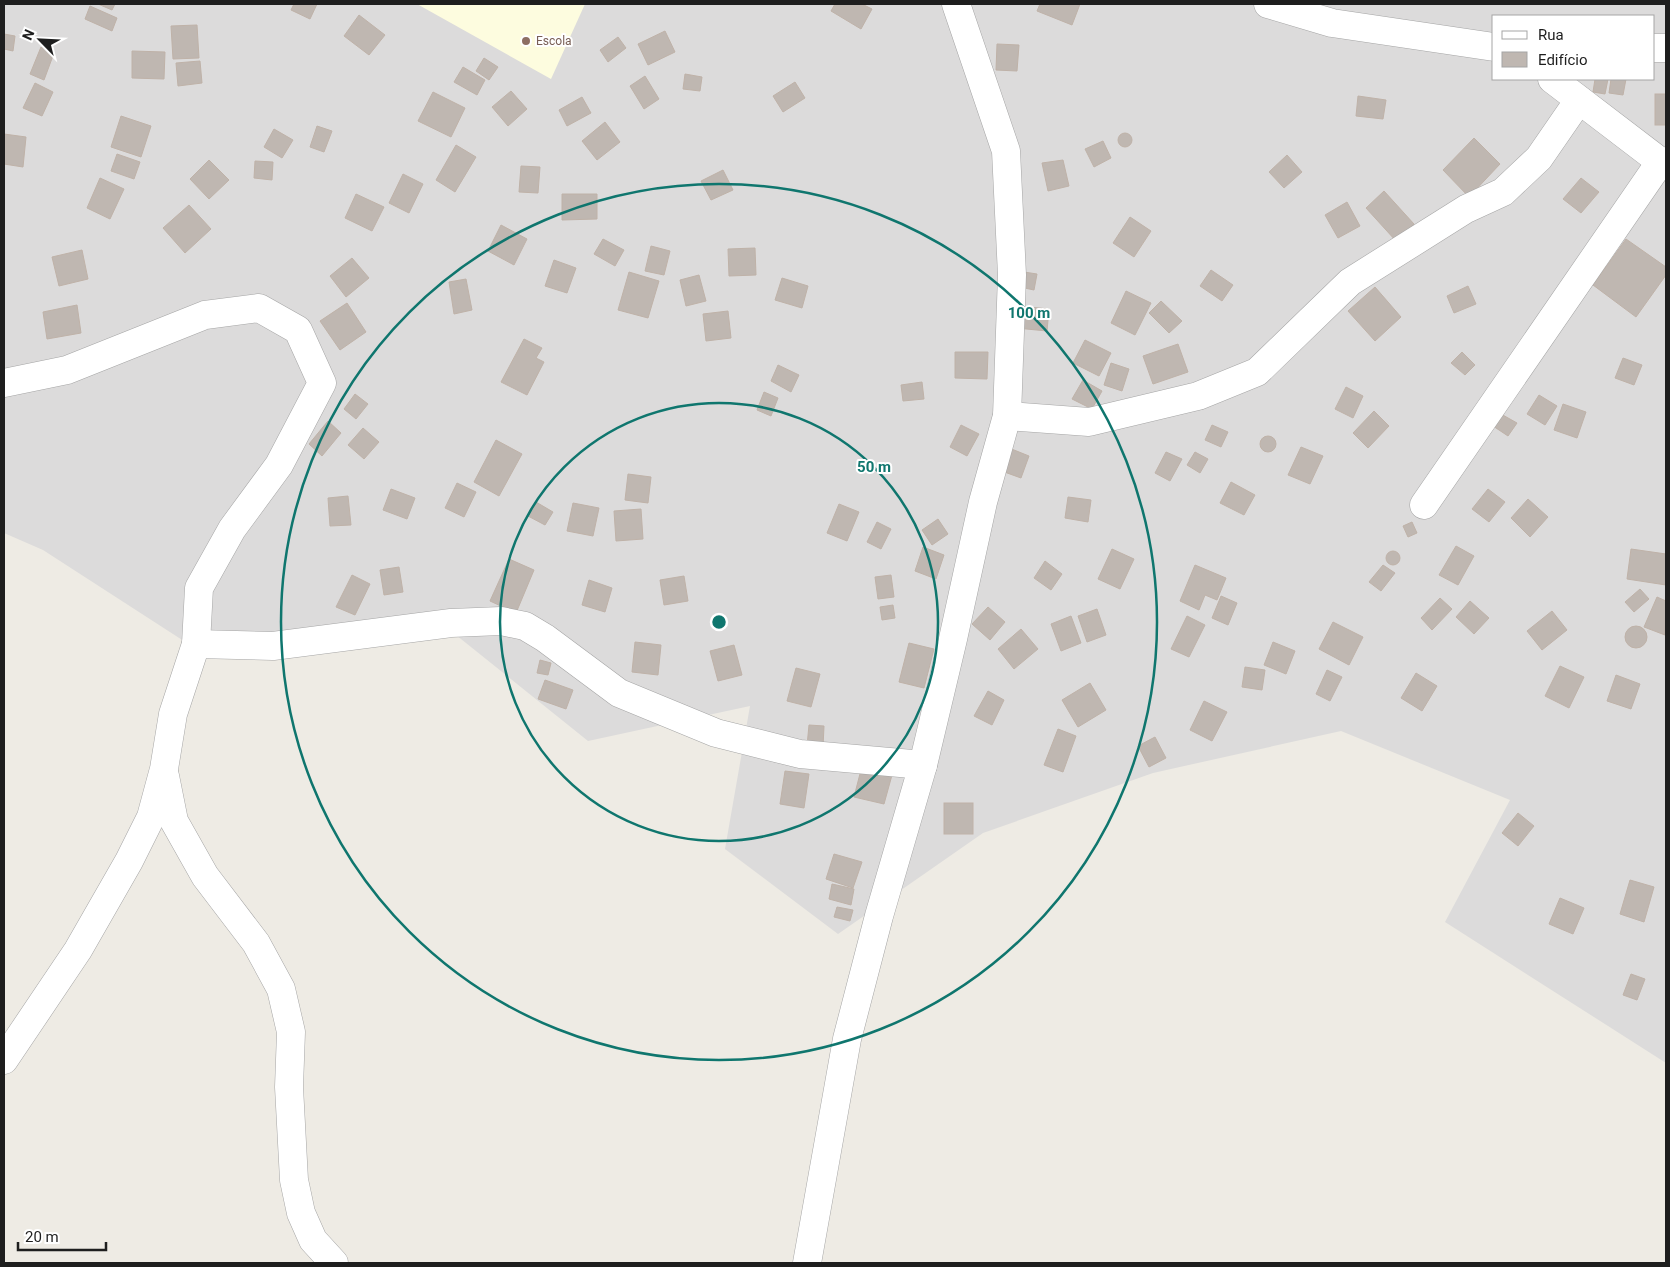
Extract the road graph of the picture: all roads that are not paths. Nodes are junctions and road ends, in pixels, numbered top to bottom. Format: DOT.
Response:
graph roads {
  1 [pos="956,4"];
  2 [pos="1268,4"];
  3 [pos="1492,47"];
  4 [pos="1553,80"];
  5 [pos="1579,100"];
  6 [pos="1664,164"];
  7 [pos="4,384"];
  8 [pos="1007,416"];
  9 [pos="1424,505"];
  10 [pos="196,644"];
  11 [pos="923,765"];
  12 [pos="164,769"];
  13 [pos="4,1060"];
  14 [pos="334,1263"];
  15 [pos="808,1263"];
  1 -- 8 [label="street"];
  2 -- 3 [label="street"];
  4 -- 5 [label="street"];
  5 -- 6 [label="street"];
  5 -- 8 [label="street"];
  6 -- 9 [label="street"];
  7 -- 10 [label="street"];
  8 -- 11 [label="street"];
  10 -- 11 [label="street"];
  10 -- 12 [label="street"];
  11 -- 15 [label="street"];
  12 -- 13 [label="street"];
  12 -- 14 [label="street"];
}
